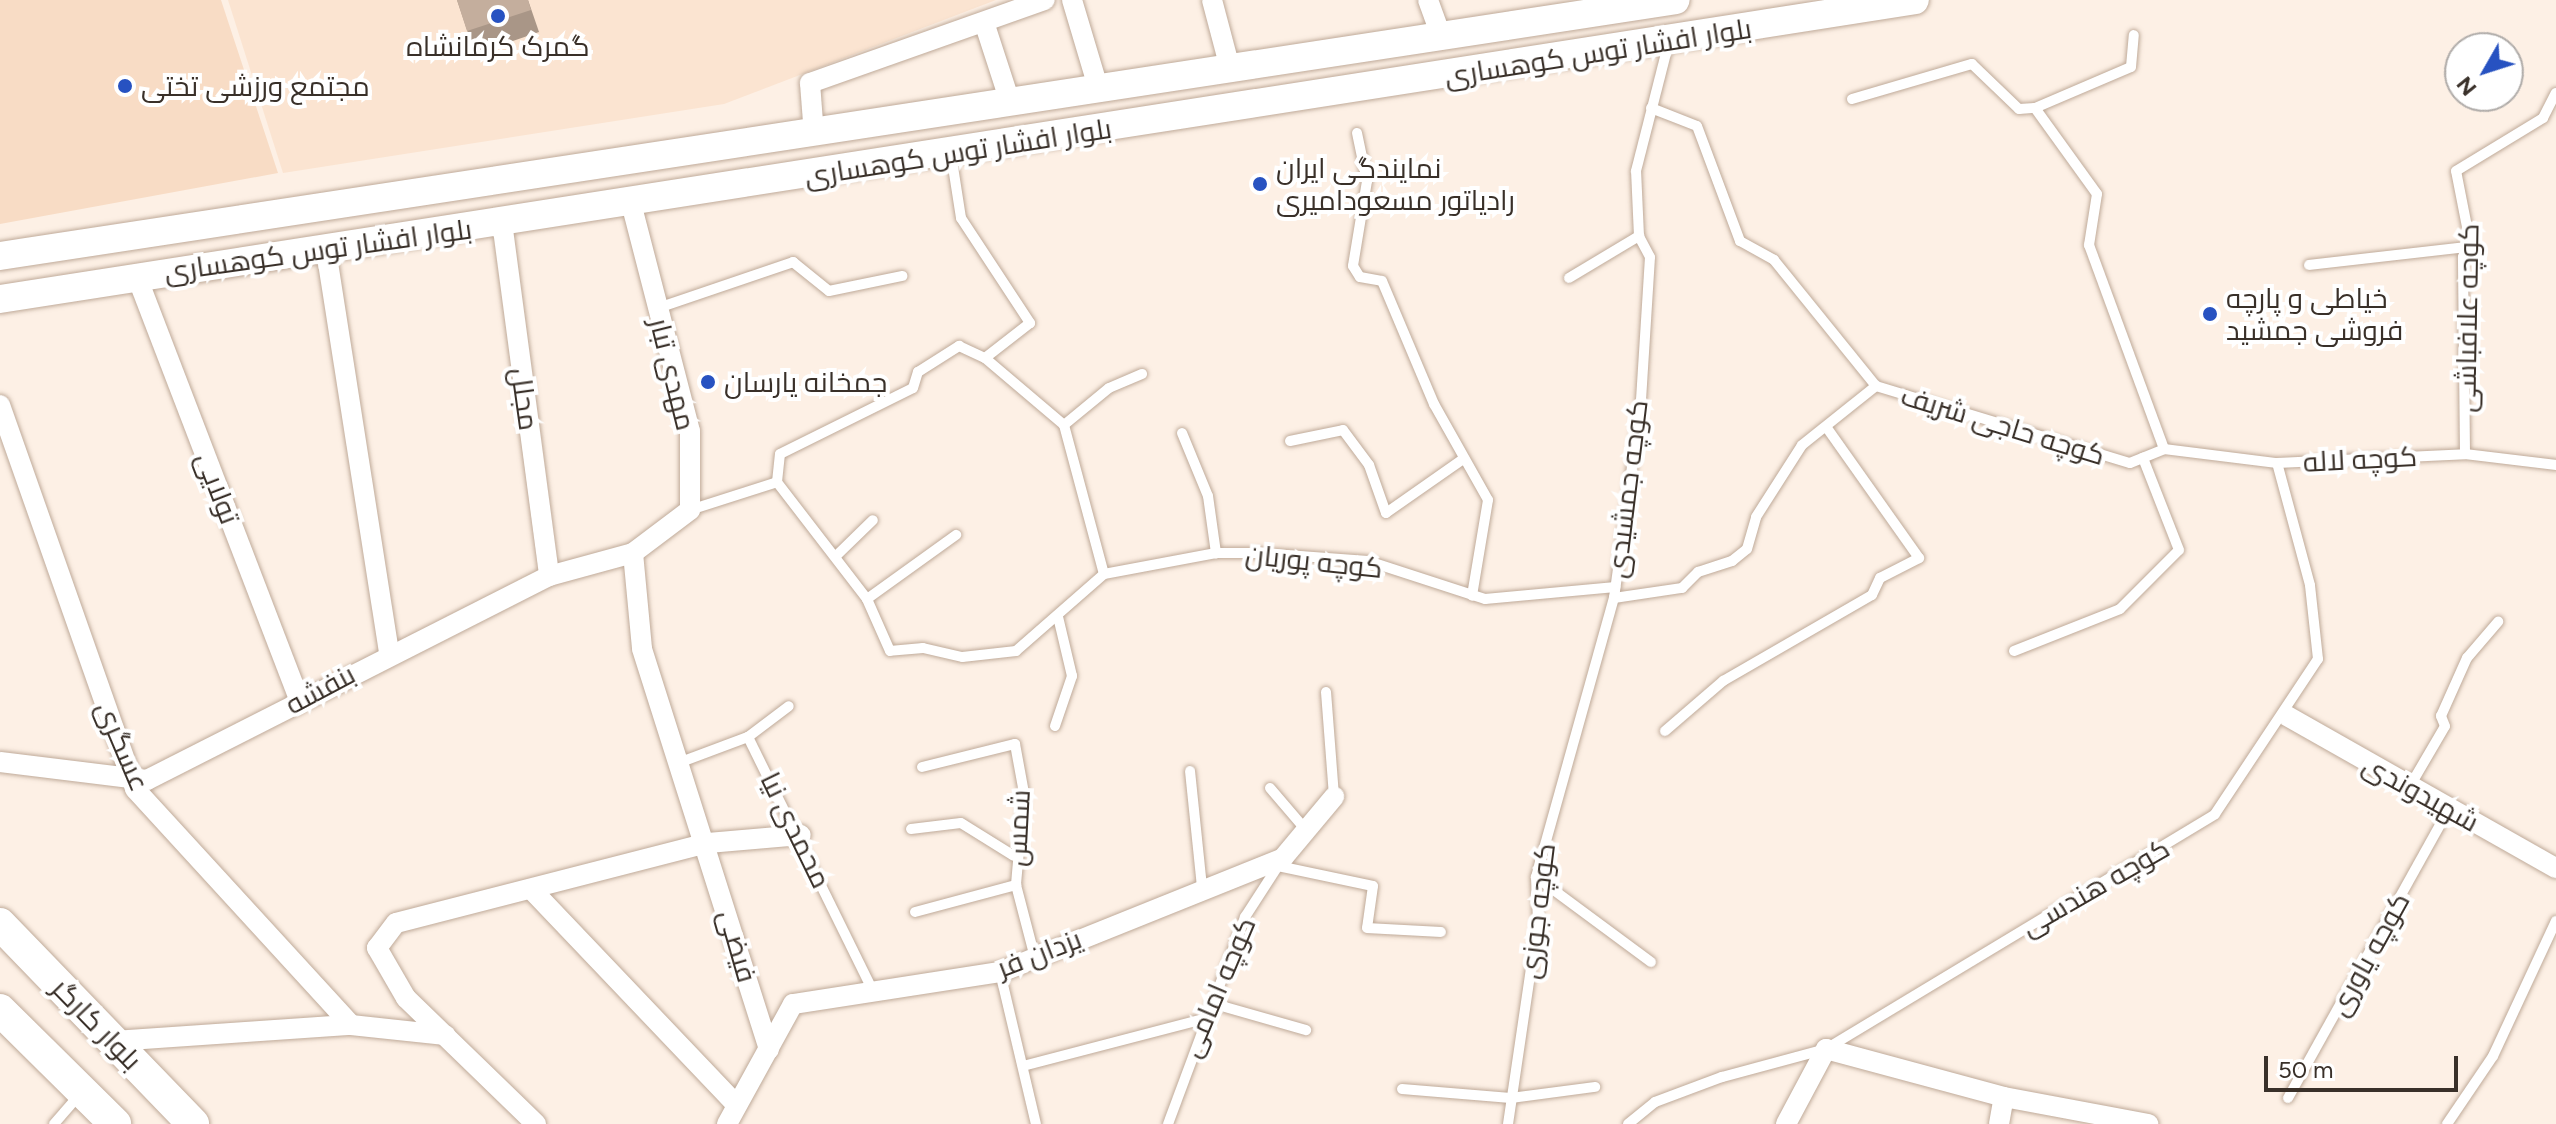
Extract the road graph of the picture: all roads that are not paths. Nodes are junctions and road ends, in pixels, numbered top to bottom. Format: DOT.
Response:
graph roads {
  1 [pos="1045,0"];
  2 [pos="1072,0"];
  3 [pos="1212,0"];
  4 [pos="1428,0"];
  5 [pos="1915,0"];
  6 [pos="1659,1"];
  7 [pos="984,22"];
  8 [pos="2134,35"];
  9 [pos="1441,36"];
  10 [pos="1669,40"];
  11 [pos="1230,68"];
  12 [pos="1098,87"];
  13 [pos="2556,93"];
  14 [pos="1852,99"];
  15 [pos="1010,102"];
  16 [pos="1651,108"];
  17 [pos="2035,108"];
  18 [pos="1357,133"];
  19 [pos="814,135"];
  20 [pos="951,154"];
  21 [pos="631,203"];
  22 [pos="502,222"];
  23 [pos="1639,236"];
  24 [pos="2466,247"];
  25 [pos="326,250"];
  26 [pos="0,256"];
  27 [pos="2309,265"];
  28 [pos="902,276"];
  29 [pos="137,277"];
  30 [pos="1569,278"];
  31 [pos="0,299"];
  32 [pos="656,309"];
  33 [pos="985,358"];
  34 [pos="1142,374"];
  35 [pos="1876,386"];
  36 [pos="0,405"];
  37 [pos="1064,425"];
  38 [pos="1827,428"];
  39 [pos="1182,433"];
  40 [pos="1290,441"];
  41 [pos="2164,449"];
  42 [pos="2465,454"];
  43 [pos="2143,458"];
  44 [pos="1463,459"];
  45 [pos="2277,463"];
  46 [pos="2556,465"];
  47 [pos="777,482"];
  48 [pos="690,510"];
  49 [pos="873,520"];
  50 [pos="956,535"];
  51 [pos="633,553"];
  52 [pos="1216,553"];
  53 [pos="837,555"];
  54 [pos="1104,574"];
  55 [pos="549,576"];
  56 [pos="1614,593"];
  57 [pos="1472,596"];
  58 [pos="867,599"];
  59 [pos="1058,617"];
  60 [pos="2498,622"];
  61 [pos="2014,651"];
  62 [pos="389,653"];
  63 [pos="1598,656"];
  64 [pos="1326,692"];
  65 [pos="299,700"];
  66 [pos="789,706"];
  67 [pos="2287,716"];
  68 [pos="1055,726"];
  69 [pos="1665,731"];
  70 [pos="748,737"];
  71 [pos="0,762"];
  72 [pos="681,762"];
  73 [pos="922,767"];
  74 [pos="1190,771"];
  75 [pos="131,779"];
  76 [pos="2409,787"];
  77 [pos="1270,788"];
  78 [pos="1334,797"];
  79 [pos="2449,809"];
  80 [pos="911,829"];
  81 [pos="1305,829"];
  82 [pos="801,835"];
  83 [pos="708,843"];
  84 [pos="1014,856"];
  85 [pos="1281,862"];
  86 [pos="2556,868"];
  87 [pos="1536,877"];
  88 [pos="1016,885"];
  89 [pos="1202,887"];
  90 [pos="531,889"];
  91 [pos="915,912"];
  92 [pos="2556,921"];
  93 [pos="0,924"];
  94 [pos="1441,932"];
  95 [pos="1035,958"];
  96 [pos="1651,962"];
  97 [pos="1000,972"];
  98 [pos="872,989"];
  99 [pos="1211,1003"];
  100 [pos="0,1010"];
  101 [pos="1204,1019"];
  102 [pos="351,1025"];
  103 [pos="1306,1030"];
  104 [pos="445,1035"];
  105 [pos="114,1041"];
  106 [pos="769,1049"];
  107 [pos="1826,1049"];
  108 [pos="1023,1066"];
  109 [pos="1595,1087"];
  110 [pos="1402,1089"];
  111 [pos="82,1091"];
  112 [pos="2004,1097"];
  113 [pos="1511,1098"];
  114 [pos="2288,1098"];
  115 [pos="734,1119"];
  116 [pos="54,1124"];
  117 [pos="115,1124"];
  118 [pos="193,1124"];
  119 [pos="536,1124"];
  120 [pos="1036,1124"];
  121 [pos="1168,1124"];
  122 [pos="1508,1124"];
  123 [pos="1628,1124"];
  124 [pos="1786,1124"];
  125 [pos="1999,1124"];
  126 [pos="2148,1124"];
  127 [pos="2447,1124"];
  1 -- 7 [label="street"];
  2 -- 12 [label="street"];
  3 -- 11 [label="street"];
  4 -- 9 [label="street"];
  5 -- 10 [label="main road, بلوار افشار توس کوهساری"];
  6 -- 9 [label="main road, بلوار افشار توس کوهساری"];
  7 -- 15 [label="street"];
  7 -- 19 [label="street"];
  8 -- 17 [label="lane"];
  9 -- 11 [label="main road, بلوار افشار توس کوهساری"];
  10 -- 16 [label="lane, کوچه جمشیدی"];
  10 -- 20 [label="main road, بلوار افشار توس کوهساری"];
  11 -- 12 [label="main road, بلوار افشار توس کوهساری"];
  12 -- 15 [label="main road, بلوار افشار توس کوهساری"];
  13 -- 24 [label="lane, کوچه علافباشی"];
  14 -- 17 [label="lane"];
  15 -- 19 [label="main road, بلوار افشار توس کوهساری"];
  16 -- 23 [label="lane, کوچه جمشیدی"];
  16 -- 35 [label="lane, کوچه حاجی شریف"];
  17 -- 41 [label="lane"];
  18 -- 44 [label="lane"];
  19 -- 26 [label="main road, بلوار افشار توس کوهساری"];
  20 -- 21 [label="main road, بلوار افشار توس کوهساری"];
  20 -- 33 [label="lane"];
  21 -- 22 [label="main road, بلوار افشار توس کوهساری"];
  21 -- 32 [label="street, مهدی تبار"];
  22 -- 25 [label="main road, بلوار افشار توس کوهساری"];
  22 -- 55 [label="street, مجلل"];
  23 -- 30 [label="lane"];
  23 -- 56 [label="lane, کوچه جمشیدی"];
  24 -- 27 [label="lane"];
  24 -- 42 [label="lane, کوچه علافباشی"];
  25 -- 29 [label="main road, بلوار افشار توس کوهساری"];
  25 -- 62 [label="street"];
  28 -- 32 [label="lane"];
  29 -- 31 [label="main road, بلوار افشار توس کوهساری"];
  29 -- 65 [label="street, تولایی"];
  32 -- 48 [label="street, مهدی تبار"];
  33 -- 37 [label="lane"];
  33 -- 47 [label="lane"];
  34 -- 37 [label="lane"];
  35 -- 38 [label="lane, کوچه پوریان"];
  35 -- 43 [label="lane, کوچه حاجی شریف"];
  36 -- 75 [label="street, عسگری"];
  37 -- 54 [label="lane"];
  38 -- 56 [label="lane, کوچه پوریان"];
  38 -- 69 [label="lane"];
  39 -- 52 [label="lane"];
  40 -- 44 [label="lane"];
  41 -- 43 [label="lane, کوچه حاجی شریف"];
  41 -- 45 [label="lane, کوچه لاله"];
  42 -- 45 [label="lane, کوچه لاله"];
  42 -- 46 [label="lane, کوچه لاله"];
  43 -- 61 [label="lane"];
  44 -- 57 [label="lane"];
  45 -- 67 [label="lane, کوچه هندسی"];
  47 -- 48 [label="lane"];
  47 -- 53 [label="lane"];
  48 -- 51 [label="street"];
  49 -- 53 [label="lane"];
  50 -- 58 [label="lane"];
  51 -- 55 [label="street, بنفشه"];
  51 -- 72 [label="street"];
  52 -- 54 [label="lane, کوچه پوریان"];
  52 -- 57 [label="lane, کوچه پوریان"];
  53 -- 58 [label="lane"];
  54 -- 59 [label="lane"];
  55 -- 62 [label="street, بنفشه"];
  56 -- 57 [label="lane, کوچه پوریان"];
  56 -- 63 [label="lane, کوچه جمشیدی"];
  58 -- 59 [label="lane"];
  59 -- 68 [label="lane"];
  60 -- 76 [label="lane"];
  62 -- 65 [label="street, بنفشه"];
  63 -- 87 [label="lane, کوچه جوزی"];
  64 -- 78 [label="lane"];
  65 -- 75 [label="street, بنفشه"];
  66 -- 70 [label="lane"];
  67 -- 76 [label="street, شهیدوندی"];
  67 -- 107 [label="lane, کوچه هندسی"];
  70 -- 72 [label="lane"];
  70 -- 82 [label="lane, محمدی نیا"];
  71 -- 75 [label="street, بنفشه"];
  72 -- 83 [label="street"];
  73 -- 84 [label="lane, شمس"];
  74 -- 89 [label="lane"];
  75 -- 102 [label="street, عسگری"];
  76 -- 79 [label="street, شهیدوندی"];
  77 -- 81 [label="lane"];
  78 -- 81 [label="street"];
  79 -- 86 [label="street, شهیدوندی"];
  79 -- 114 [label="lane, کوچه یاوری"];
  80 -- 84 [label="lane"];
  81 -- 85 [label="street"];
  82 -- 83 [label="street"];
  82 -- 98 [label="lane, محمدی نیا"];
  83 -- 90 [label="street"];
  83 -- 106 [label="street, فیضی"];
  84 -- 88 [label="lane, شمس"];
  85 -- 89 [label="street, یزدان فر"];
  85 -- 94 [label="lane"];
  85 -- 99 [label="lane, کوچه امامی"];
  87 -- 96 [label="lane"];
  87 -- 113 [label="lane, کوچه جوزی"];
  88 -- 91 [label="lane"];
  88 -- 95 [label="lane, شمس"];
  89 -- 95 [label="street, یزدان فر"];
  90 -- 104 [label="street"];
  90 -- 115 [label="street"];
  92 -- 127 [label="lane"];
  93 -- 105 [label="main road, بلوار کارگر"];
  95 -- 97 [label="street, یزدان فر"];
  97 -- 98 [label="street, یزدان فر"];
  97 -- 108 [label="lane"];
  98 -- 106 [label="street, یزدان فر"];
  99 -- 101 [label="lane, کوچه امامی"];
  99 -- 103 [label="lane"];
  100 -- 111 [label="main road, بلوار کارگر"];
  101 -- 108 [label="lane"];
  101 -- 121 [label="lane, کوچه امامی"];
  102 -- 104 [label="street"];
  102 -- 105 [label="street"];
  104 -- 119 [label="street"];
  105 -- 118 [label="main road, بلوار کارگر"];
  106 -- 115 [label="street, یزدان فر"];
  107 -- 112 [label="street"];
  107 -- 123 [label="lane, کوچه هندسی"];
  107 -- 124 [label="street"];
  108 -- 120 [label="lane"];
  109 -- 113 [label="lane"];
  110 -- 113 [label="lane"];
  111 -- 116 [label="lane"];
  111 -- 117 [label="main road, بلوار کارگر"];
  112 -- 125 [label="street"];
  112 -- 126 [label="street"];
  113 -- 122 [label="lane, کوچه جوزی"];
}
